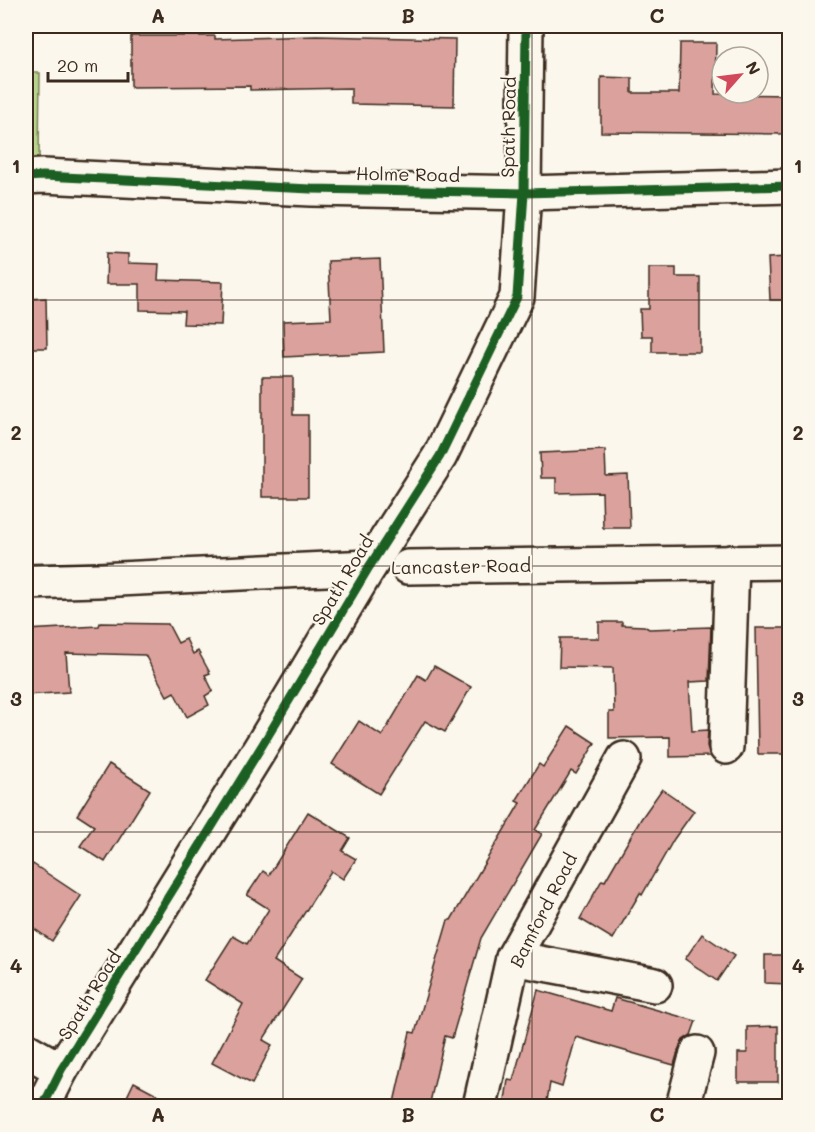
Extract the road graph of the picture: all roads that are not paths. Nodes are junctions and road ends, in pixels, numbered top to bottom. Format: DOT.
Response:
graph roads {
  1 [pos="526,26"];
  2 [pos="26,177"];
  3 [pos="789,186"];
  4 [pos="524,193"];
  5 [pos="732,562"];
  6 [pos="789,562"];
  7 [pos="369,567"];
  8 [pos="408,567"];
  9 [pos="26,582"];
  10 [pos="726,747"];
  11 [pos="624,759"];
  12 [pos="513,958"];
  13 [pos="655,985"];
  14 [pos="26,1050"];
  15 [pos="697,1053"];
  16 [pos="61,1070"];
  17 [pos="43,1107"];
  18 [pos="480,1107"];
  19 [pos="682,1107"];
  1 -- 4 [label="street, Spath Road"];
  2 -- 4 [label="street, Holme Road"];
  3 -- 4 [label="street, Holme Road"];
  4 -- 7 [label="street, Spath Road"];
  5 -- 6 [label="street, Lancaster Road"];
  5 -- 8 [label="street, Lancaster Road"];
  5 -- 10 [label="street"];
  7 -- 9 [label="street, Lancaster Road"];
  7 -- 16 [label="street, Spath Road"];
  11 -- 12 [label="street, Bamford Road"];
  12 -- 13 [label="street"];
  12 -- 18 [label="street, Bamford Road"];
  14 -- 16 [label="street"];
  15 -- 19 [label="street"];
  16 -- 17 [label="street, Spath Road"];
}
